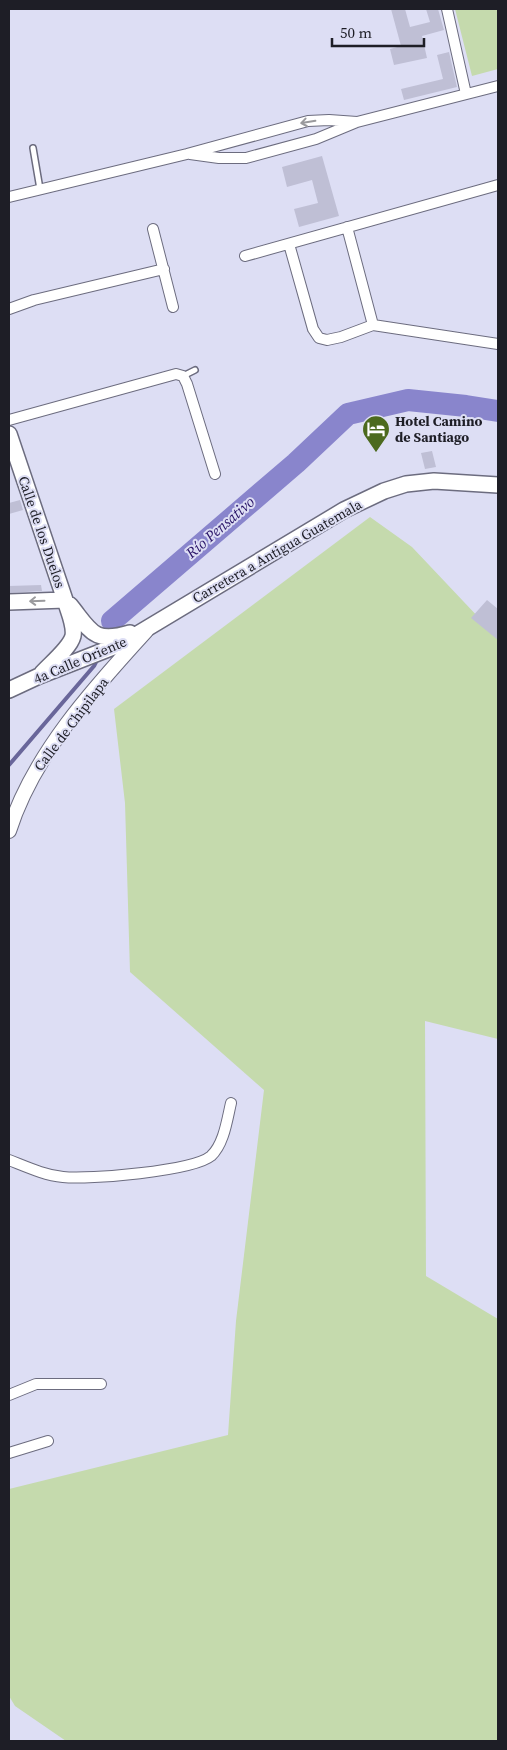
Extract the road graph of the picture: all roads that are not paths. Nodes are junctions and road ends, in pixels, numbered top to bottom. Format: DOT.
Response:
graph roads {
  1 [pos="447,9"];
  2 [pos="498,86"];
  3 [pos="466,94"];
  4 [pos="357,122"];
  5 [pos="33,148"];
  6 [pos="187,154"];
  7 [pos="498,185"];
  8 [pos="40,189"];
  9 [pos="9,197"];
  10 [pos="347,227"];
  11 [pos="153,229"];
  12 [pos="289,244"];
  13 [pos="245,256"];
  14 [pos="164,269"];
  15 [pos="174,307"];
  16 [pos="9,309"];
  17 [pos="373,326"];
  18 [pos="498,344"];
  19 [pos="195,370"];
  20 [pos="183,376"];
  21 [pos="9,420"];
  22 [pos="9,434"];
  23 [pos="215,474"];
  24 [pos="498,485"];
  25 [pos="66,600"];
  26 [pos="9,602"];
  27 [pos="150,627"];
  28 [pos="101,645"];
  29 [pos="39,676"];
  30 [pos="9,690"];
  31 [pos="12,812"];
  32 [pos="9,831"];
  33 [pos="231,1103"];
  34 [pos="9,1160"];
  35 [pos="101,1384"];
  36 [pos="9,1395"];
  37 [pos="48,1441"];
  38 [pos="9,1453"];
  1 -- 3 [label="street"];
  2 -- 3 [label="street"];
  3 -- 4 [label="street"];
  4 -- 6 [label="street, one-way"];
  4 -- 6 [label="street"];
  5 -- 8 [label="lane"];
  6 -- 8 [label="street"];
  7 -- 10 [label="street"];
  8 -- 9 [label="street"];
  10 -- 12 [label="street"];
  10 -- 17 [label="street"];
  11 -- 14 [label="street"];
  12 -- 13 [label="street"];
  12 -- 17 [label="street"];
  14 -- 15 [label="street"];
  14 -- 16 [label="street"];
  17 -- 18 [label="street"];
  19 -- 20 [label="lane"];
  20 -- 21 [label="street"];
  20 -- 23 [label="street"];
  22 -- 25 [label="main road, Calle de los Duelos"];
  24 -- 27 [label="main road, Carretera a Antigua Guatemala"];
  25 -- 26 [label="main road, one-way"];
  25 -- 28 [label="main road, Calle de los Duelos"];
  25 -- 29 [label="main road, Calle de los Duelos"];
  27 -- 28 [label="main road"];
  27 -- 31 [label="main road, Calle de Chipilapa"];
  28 -- 29 [label="main road, 4a Calle Oriente"];
  29 -- 30 [label="main road, 4a Calle Oriente"];
  31 -- 32 [label="main road, Calle de Chipilapa"];
  33 -- 34 [label="street"];
  35 -- 36 [label="street"];
  37 -- 38 [label="street"];
}
